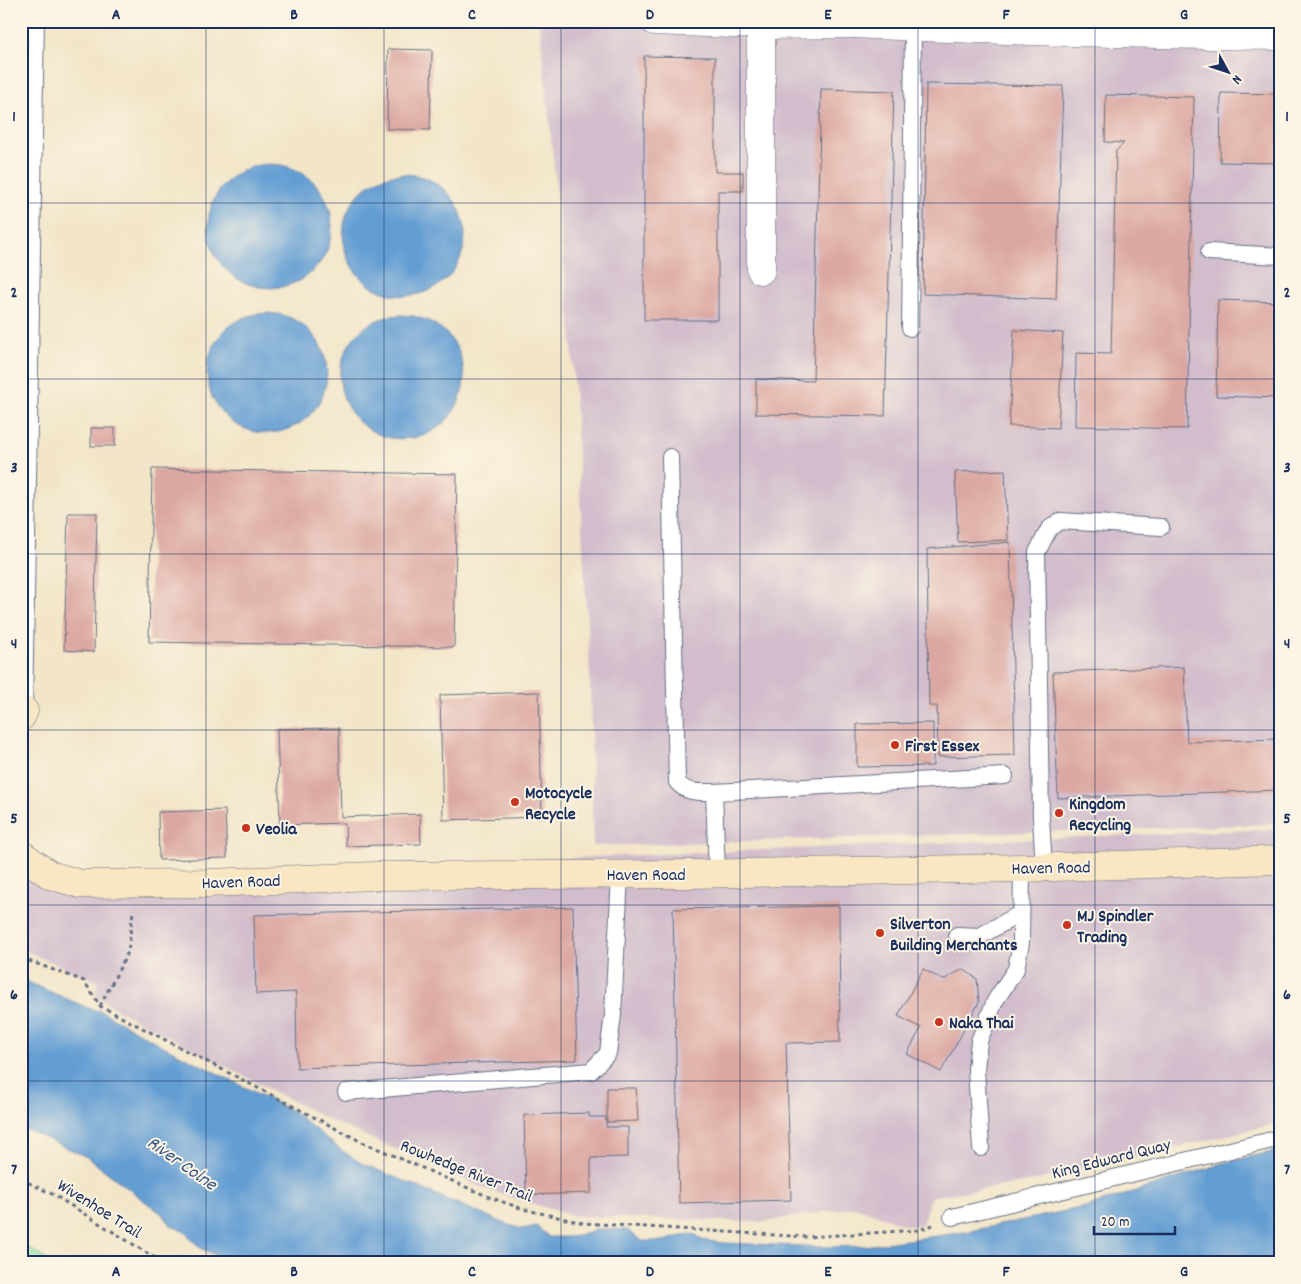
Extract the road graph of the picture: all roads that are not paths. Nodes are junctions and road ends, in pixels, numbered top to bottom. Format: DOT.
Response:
graph roads {
  1 [pos="36,21"];
  2 [pos="654,21"];
  3 [pos="855,22"];
  4 [pos="761,25"];
  5 [pos="913,27"];
  6 [pos="1230,28"];
  7 [pos="1280,36"];
  8 [pos="1209,252"];
  9 [pos="1280,256"];
  10 [pos="761,270"];
  11 [pos="910,328"];
  12 [pos="670,457"];
  13 [pos="1162,527"];
  14 [pos="22,714"];
  15 [pos="1005,776"];
  16 [pos="714,792"];
  17 [pos="21,854"];
  18 [pos="1280,860"];
  19 [pos="1033,868"];
  20 [pos="620,874"];
  21 [pos="717,874"];
  22 [pos="1021,913"];
  23 [pos="957,935"];
  24 [pos="346,1092"];
  25 [pos="1280,1138"];
  26 [pos="981,1148"];
  27 [pos="952,1218"];
  1 -- 14 [label="lane"];
  2 -- 4 [label="street"];
  3 -- 4 [label="street"];
  3 -- 5 [label="street"];
  4 -- 10 [label="street"];
  5 -- 6 [label="street"];
  5 -- 11 [label="lane"];
  6 -- 7 [label="street"];
  8 -- 9 [label="lane"];
  12 -- 16 [label="lane"];
  13 -- 19 [label="lane"];
  15 -- 16 [label="lane"];
  16 -- 21 [label="lane"];
  17 -- 20 [label="street, Haven Road"];
  18 -- 19 [label="street, Haven Road"];
  19 -- 21 [label="street, Haven Road"];
  19 -- 22 [label="lane"];
  20 -- 21 [label="street, Haven Road"];
  20 -- 24 [label="lane"];
  22 -- 23 [label="lane"];
  22 -- 26 [label="lane"];
  25 -- 27 [label="lane, King Edward Quay"];
}
